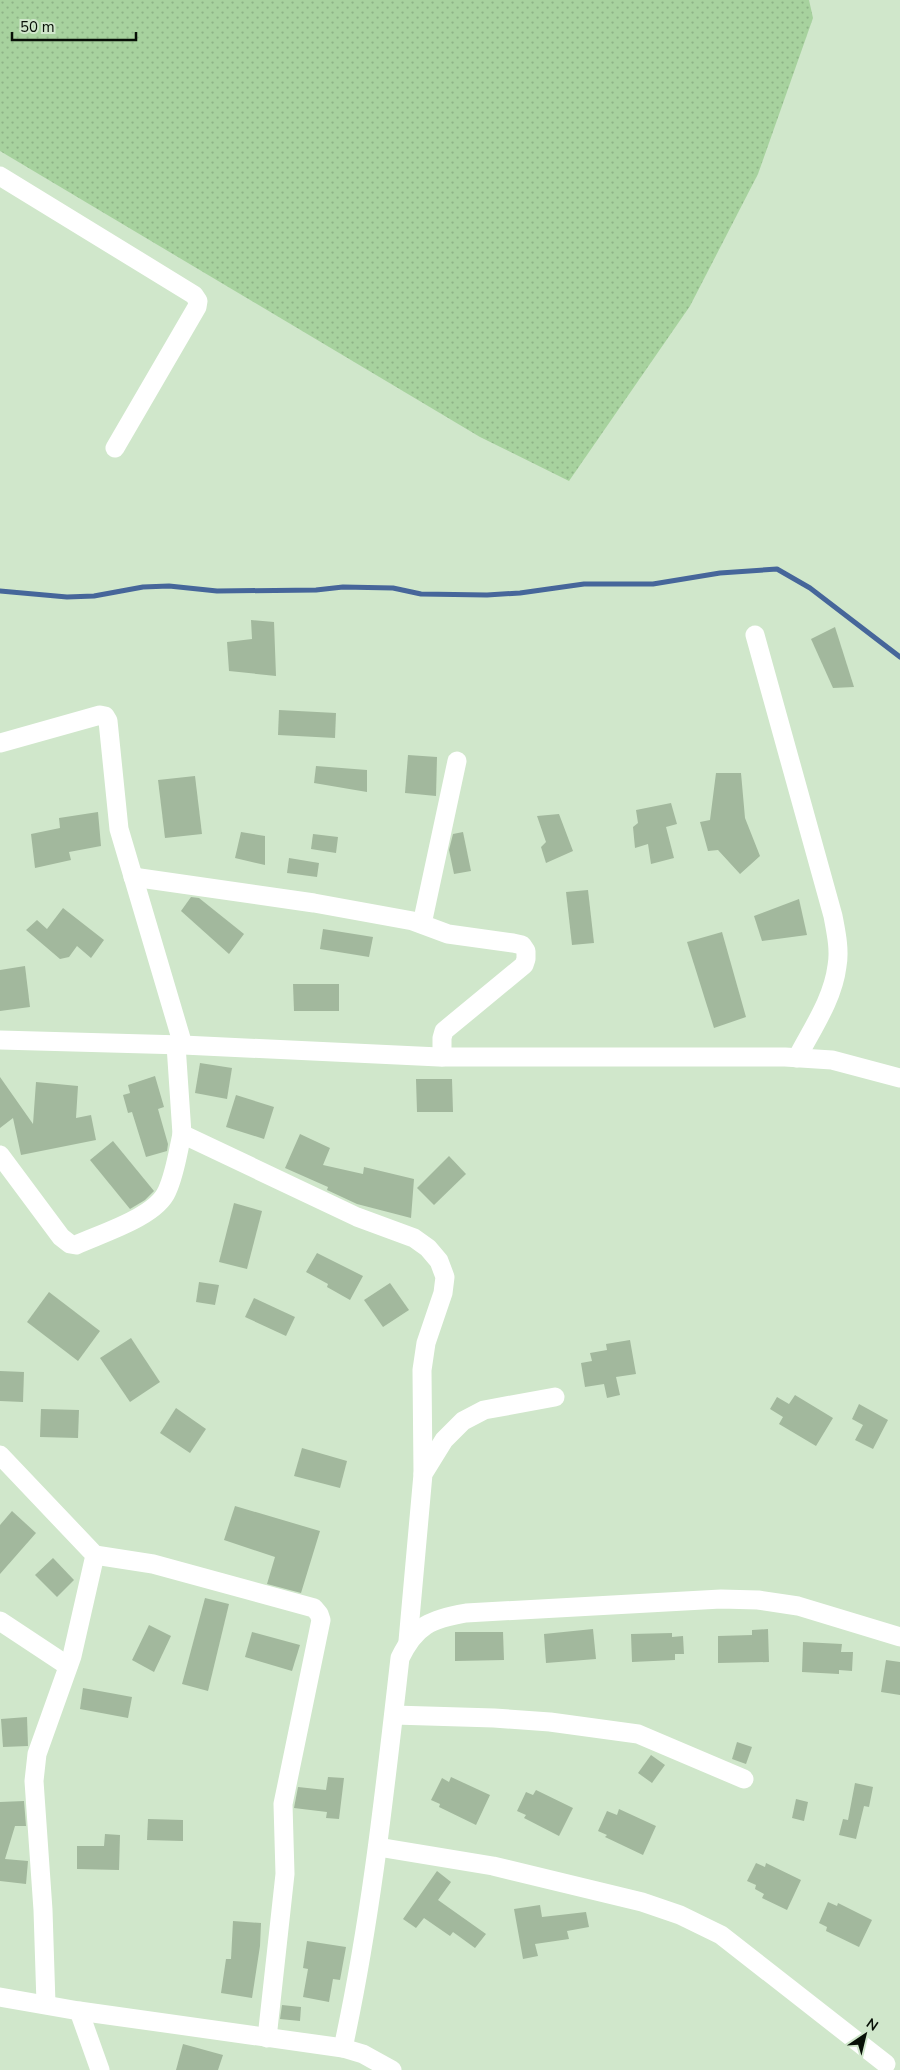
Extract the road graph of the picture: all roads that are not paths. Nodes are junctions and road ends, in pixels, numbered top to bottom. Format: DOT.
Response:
graph roads {
  1 [pos="0,176"];
  2 [pos="115,448"];
  3 [pos="755,635"];
  4 [pos="0,743"];
  5 [pos="457,761"];
  6 [pos="133,877"];
  7 [pos="422,924"];
  8 [pos="0,1040"];
  9 [pos="179,1045"];
  10 [pos="442,1057"];
  11 [pos="797,1058"];
  12 [pos="900,1078"];
  13 [pos="182,1134"];
  14 [pos="0,1155"];
  15 [pos="555,1397"];
  16 [pos="0,1456"];
  17 [pos="423,1474"];
  18 [pos="95,1555"];
  19 [pos="0,1620"];
  20 [pos="900,1637"];
  21 [pos="408,1641"];
  22 [pos="68,1666"];
  23 [pos="394,1715"];
  24 [pos="744,1779"];
  25 [pos="378,1847"];
  26 [pos="0,1996"];
  27 [pos="46,2004"];
  28 [pos="79,2011"];
  29 [pos="267,2038"];
  30 [pos="343,2048"];
  31 [pos="886,2064"];
  32 [pos="100,2070"];
  33 [pos="392,2070"];
  1 -- 2 [label="street"];
  3 -- 11 [label="street"];
  4 -- 6 [label="street"];
  5 -- 7 [label="street"];
  6 -- 7 [label="street"];
  6 -- 9 [label="street"];
  7 -- 10 [label="street"];
  8 -- 9 [label="street"];
  9 -- 10 [label="street"];
  9 -- 13 [label="street"];
  10 -- 11 [label="street"];
  11 -- 12 [label="street"];
  13 -- 14 [label="street"];
  13 -- 17 [label="street"];
  15 -- 17 [label="street"];
  16 -- 18 [label="street"];
  17 -- 21 [label="street"];
  18 -- 22 [label="street"];
  18 -- 29 [label="street"];
  19 -- 22 [label="street"];
  20 -- 21 [label="street"];
  21 -- 23 [label="street"];
  22 -- 27 [label="street"];
  23 -- 24 [label="street"];
  23 -- 25 [label="street"];
  25 -- 30 [label="street"];
  25 -- 31 [label="street"];
  26 -- 27 [label="street"];
  27 -- 28 [label="street"];
  28 -- 29 [label="street"];
  28 -- 32 [label="street"];
  29 -- 30 [label="street"];
  30 -- 33 [label="street"];
}
